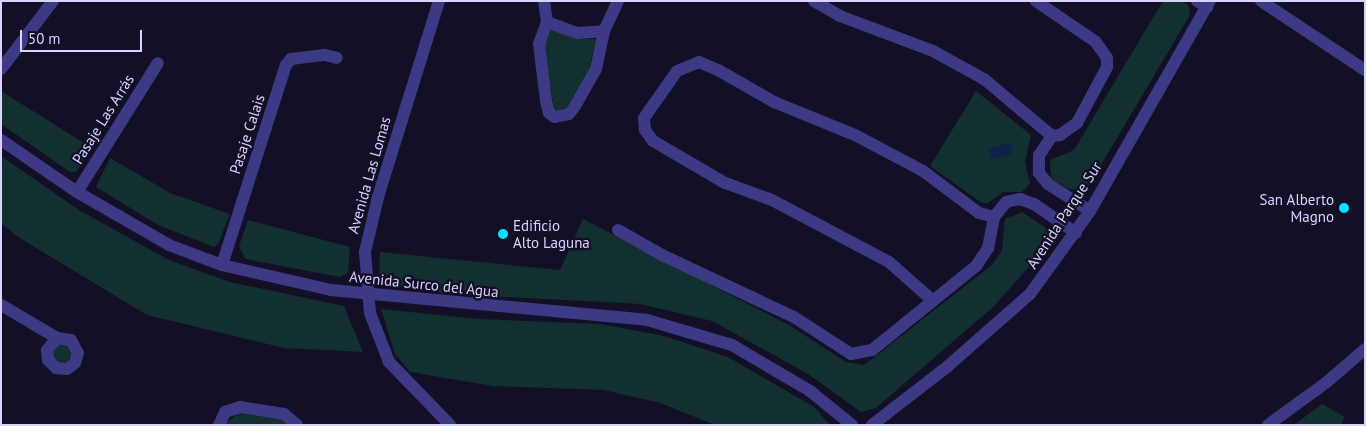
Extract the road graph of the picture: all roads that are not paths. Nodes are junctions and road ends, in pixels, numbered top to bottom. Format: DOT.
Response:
graph roads {
  1 [pos="53,1"];
  2 [pos="439,1"];
  3 [pos="544,1"];
  4 [pos="618,1"];
  5 [pos="814,1"];
  6 [pos="1036,1"];
  7 [pos="1261,1"];
  8 [pos="1205,3"];
  9 [pos="547,22"];
  10 [pos="604,31"];
  11 [pos="337,58"];
  12 [pos="158,63"];
  13 [pos="1,70"];
  14 [pos="1365,70"];
  15 [pos="1052,136"];
  16 [pos="1,140"];
  17 [pos="77,192"];
  18 [pos="1090,211"];
  19 [pos="994,217"];
  20 [pos="618,230"];
  21 [pos="1076,233"];
  22 [pos="222,265"];
  23 [pos="366,294"];
  24 [pos="932,299"];
  25 [pos="1,305"];
  26 [pos="57,338"];
  27 [pos="1365,349"];
  28 [pos="219,425"];
  29 [pos="297,425"];
  30 [pos="450,425"];
  31 [pos="852,425"];
  32 [pos="872,425"];
  33 [pos="1268,425"];
  1 -- 13 [label="street"];
  2 -- 23 [label="street, Avenida Las Lomas"];
  3 -- 9 [label="street"];
  4 -- 10 [label="street"];
  5 -- 15 [label="street"];
  6 -- 15 [label="street"];
  7 -- 14 [label="street"];
  8 -- 18 [label="street, Avenida Parque Sur"];
  9 -- 10 [label="street"];
  9 -- 10 [label="street"];
  11 -- 22 [label="street, Pasaje Calais"];
  12 -- 17 [label="street, Pasaje Las Arrás"];
  15 -- 18 [label="street"];
  16 -- 17 [label="street, Avenida Surco del Agua"];
  17 -- 22 [label="street, Avenida Surco del Agua"];
  18 -- 21 [label="street, Avenida Parque Sur"];
  19 -- 21 [label="street"];
  19 -- 24 [label="street"];
  19 -- 24 [label="street"];
  20 -- 24 [label="street"];
  21 -- 32 [label="street, Avenida Parque Sur"];
  22 -- 23 [label="street, Avenida Surco del Agua"];
  23 -- 30 [label="street, Avenida Las Lomas"];
  23 -- 31 [label="street, Avenida Surco del Agua"];
  25 -- 26 [label="street"];
  27 -- 33 [label="street"];
  28 -- 29 [label="street"];
}
